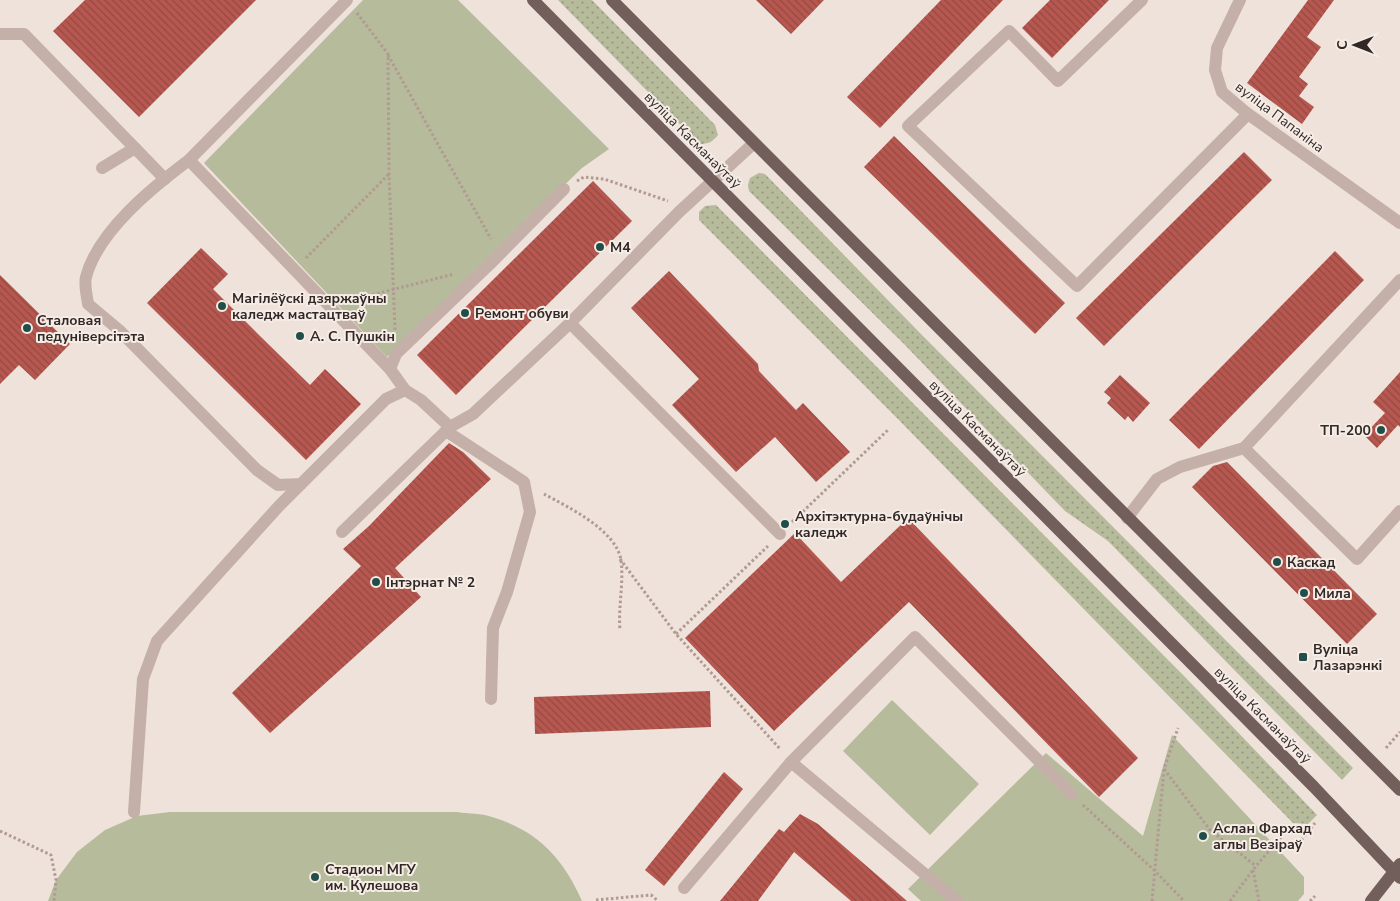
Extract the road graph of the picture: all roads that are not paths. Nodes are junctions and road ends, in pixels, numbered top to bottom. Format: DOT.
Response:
graph roads {
  1 [pos="533,0"];
  2 [pos="612,0"];
  3 [pos="1142,0"];
  4 [pos="1240,0"];
  5 [pos="350,4"];
  6 [pos="0,34"];
  7 [pos="1248,114"];
  8 [pos="754,143"];
  9 [pos="135,148"];
  10 [pos="190,160"];
  11 [pos="102,168"];
  12 [pos="164,179"];
  13 [pos="712,181"];
  14 [pos="564,189"];
  15 [pos="1400,223"];
  16 [pos="1400,280"];
  17 [pos="570,323"];
  18 [pos="390,369"];
  19 [pos="405,390"];
  20 [pos="448,429"];
  21 [pos="1244,448"];
  22 [pos="301,484"];
  23 [pos="1400,511"];
  24 [pos="1126,518"];
  25 [pos="342,532"];
  26 [pos="780,534"];
  27 [pos="491,699"];
  28 [pos="792,762"];
  29 [pos="1400,790"];
  30 [pos="1072,794"];
  31 [pos="134,812"];
  32 [pos="1398,871"];
  33 [pos="684,888"];
  34 [pos="957,901"];
  35 [pos="1371,901"];
  1 -- 13 [label="main road, вуліца Касманаўтаў"];
  2 -- 8 [label="main road"];
  3 -- 7 [label="street"];
  4 -- 7 [label="street, вуліца Папаніна"];
  5 -- 10 [label="street"];
  6 -- 9 [label="street"];
  7 -- 15 [label="street, вуліца Папаніна"];
  8 -- 13 [label="street"];
  8 -- 24 [label="main road"];
  9 -- 11 [label="street"];
  9 -- 12 [label="street"];
  10 -- 12 [label="street"];
  10 -- 18 [label="street"];
  12 -- 22 [label="street"];
  13 -- 17 [label="street"];
  13 -- 32 [label="main road, вуліца Касманаўтаў"];
  14 -- 18 [label="street"];
  16 -- 21 [label="street"];
  17 -- 20 [label="street"];
  17 -- 26 [label="street"];
  18 -- 19 [label="street"];
  19 -- 20 [label="street"];
  19 -- 22 [label="street"];
  20 -- 25 [label="street"];
  20 -- 27 [label="street"];
  21 -- 23 [label="street"];
  21 -- 24 [label="street"];
  22 -- 31 [label="street"];
  24 -- 29 [label="main road"];
  28 -- 30 [label="street"];
  28 -- 33 [label="street"];
  28 -- 34 [label="street"];
  32 -- 35 [label="main road"];
}
